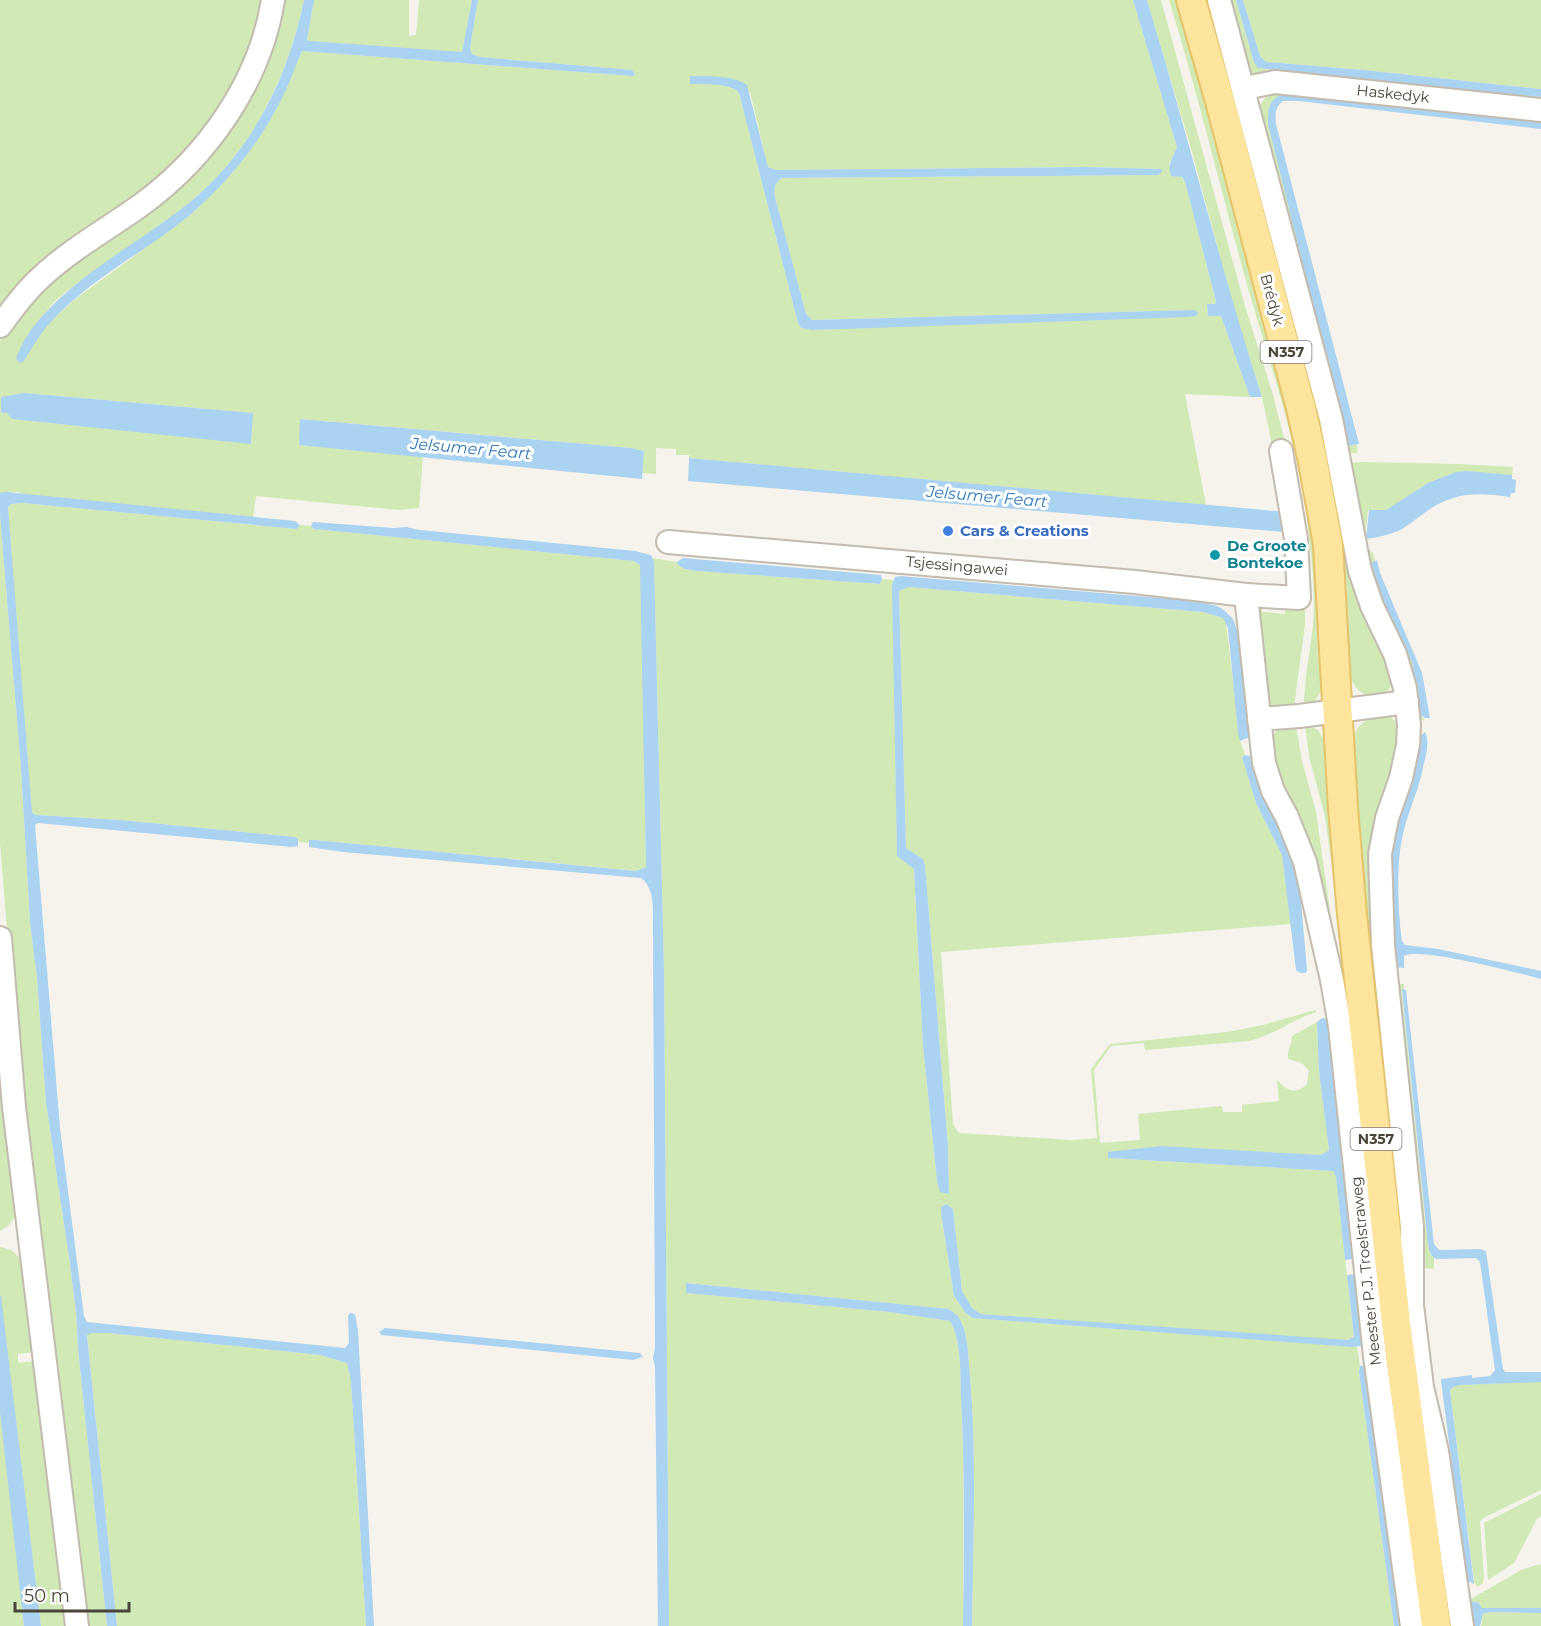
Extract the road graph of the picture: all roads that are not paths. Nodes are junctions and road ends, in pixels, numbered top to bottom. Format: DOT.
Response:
graph roads {
  1 [pos="273,0"];
  2 [pos="1191,0"];
  3 [pos="1220,0"];
  4 [pos="1245,88"];
  5 [pos="1541,110"];
  6 [pos="0,326"];
  7 [pos="1281,451"];
  8 [pos="668,542"];
  9 [pos="1246,595"];
  10 [pos="1407,702"];
  11 [pos="1338,711"];
  12 [pos="1259,719"];
  13 [pos="0,938"];
  14 [pos="76,1626"];
  15 [pos="1412,1626"];
  16 [pos="1436,1626"];
  17 [pos="1462,1626"];
  1 -- 6 [label="street"];
  2 -- 11 [label="main road, Brédyk / N357"];
  3 -- 4 [label="street, Brédyk"];
  4 -- 5 [label="street, Haskedyk"];
  4 -- 10 [label="street, Brédyk"];
  7 -- 9 [label="street, Tsjessingawei"];
  8 -- 9 [label="street, Tsjessingawei"];
  9 -- 12 [label="street"];
  10 -- 11 [label="street"];
  10 -- 17 [label="street"];
  11 -- 12 [label="street"];
  11 -- 16 [label="main road, Meester P.J. Troelstraweg / N357"];
  12 -- 15 [label="street, Meester P.J. Troelstraweg"];
  13 -- 14 [label="street"];
}
